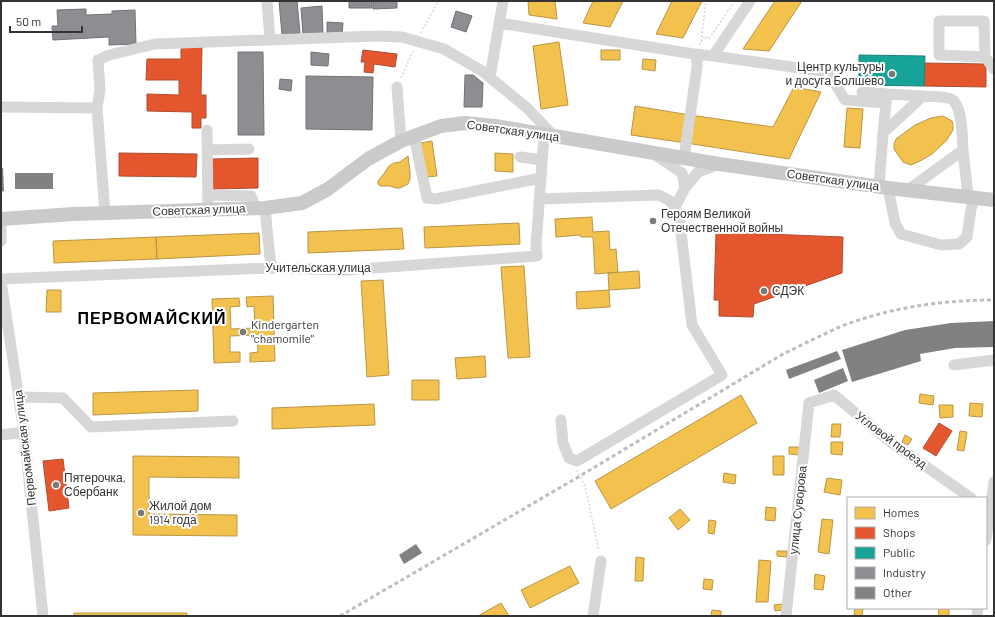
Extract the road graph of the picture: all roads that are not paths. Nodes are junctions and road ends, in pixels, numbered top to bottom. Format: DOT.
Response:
graph roads {
  1 [pos="267,1"];
  2 [pos="503,1"];
  3 [pos="750,1"];
  4 [pos="500,23"];
  5 [pos="270,40"];
  6 [pos="694,54"];
  7 [pos="713,56"];
  8 [pos="985,57"];
  9 [pos="994,69"];
  10 [pos="490,78"];
  11 [pos="397,87"];
  12 [pos="862,92"];
  13 [pos="923,96"];
  14 [pos="886,98"];
  15 [pos="1,107"];
  16 [pos="97,108"];
  17 [pos="207,130"];
  18 [pos="883,133"];
  19 [pos="549,136"];
  20 [pos="407,138"];
  21 [pos="249,149"];
  22 [pos="207,150"];
  23 [pos="963,150"];
  24 [pos="653,153"];
  25 [pos="520,156"];
  26 [pos="684,158"];
  27 [pos="542,160"];
  28 [pos="719,164"];
  29 [pos="541,178"];
  30 [pos="884,187"];
  31 [pos="685,188"];
  32 [pos="908,190"];
  33 [pos="208,195"];
  34 [pos="971,197"];
  35 [pos="540,199"];
  36 [pos="994,200"];
  37 [pos="261,208"];
  38 [pos="675,208"];
  39 [pos="208,210"];
  40 [pos="105,213"];
  41 [pos="1,219"];
  42 [pos="1,241"];
  43 [pos="271,268"];
  44 [pos="1,280"];
  45 [pos="994,360"];
  46 [pos="954,365"];
  47 [pos="20,397"];
  48 [pos="809,403"];
  49 [pos="561,420"];
  50 [pos="233,421"];
  51 [pos="24,432"];
  52 [pos="1,435"];
  53 [pos="994,482"];
  54 [pos="970,497"];
  55 [pos="990,511"];
  56 [pos="987,533"];
  57 [pos="601,561"];
  58 [pos="43,616"];
  59 [pos="593,616"];
  60 [pos="786,616"];
  1 -- 5 [label="street"];
  2 -- 4 [label="street"];
  3 -- 7 [label="street"];
  4 -- 6 [label="street"];
  4 -- 10 [label="street"];
  5 -- 10 [label="street"];
  5 -- 16 [label="street"];
  6 -- 7 [label="street"];
  6 -- 26 [label="street"];
  7 -- 14 [label="street"];
  8 -- 8 [label="street"];
  8 -- 9 [label="street"];
  10 -- 19 [label="street"];
  11 -- 20 [label="street"];
  12 -- 14 [label="street"];
  13 -- 14 [label="street"];
  13 -- 18 [label="street"];
  13 -- 23 [label="street"];
  14 -- 18 [label="street"];
  15 -- 16 [label="street"];
  16 -- 40 [label="street"];
  17 -- 22 [label="street"];
  18 -- 30 [label="street"];
  19 -- 20 [label="main road, Советская улица"];
  19 -- 24 [label="main road, Советская улица"];
  19 -- 27 [label="street, Учительская улица"];
  20 -- 29 [label="street"];
  20 -- 37 [label="main road, Советская улица"];
  21 -- 22 [label="street"];
  22 -- 33 [label="street"];
  23 -- 32 [label="street"];
  23 -- 34 [label="street"];
  24 -- 26 [label="main road, Советская улица"];
  24 -- 31 [label="street"];
  25 -- 27 [label="street"];
  26 -- 28 [label="main road, Советская улица"];
  27 -- 29 [label="street, Учительская улица"];
  28 -- 30 [label="main road, Советская улица"];
  28 -- 31 [label="street"];
  29 -- 35 [label="street, Учительская улица"];
  30 -- 32 [label="main road, Советская улица"];
  30 -- 34 [label="street"];
  31 -- 38 [label="street"];
  32 -- 34 [label="main road, Советская улица"];
  33 -- 37 [label="street"];
  33 -- 39 [label="street"];
  34 -- 36 [label="main road, Советская улица"];
  35 -- 38 [label="street"];
  35 -- 43 [label="street, Учительская улица"];
  37 -- 39 [label="main road, Советская улица"];
  37 -- 43 [label="street"];
  38 -- 49 [label="street"];
  39 -- 40 [label="main road, Советская улица"];
  40 -- 41 [label="main road, Советская улица"];
  41 -- 42 [label="street"];
  43 -- 44 [label="street, Учительская улица"];
  44 -- 47 [label="street, Первомайская улица"];
  45 -- 46 [label="street"];
  47 -- 50 [label="street"];
  47 -- 51 [label="street, Первомайская улица"];
  48 -- 54 [label="street, Угловой проезд"];
  48 -- 60 [label="street, улица Суворова"];
  51 -- 52 [label="street"];
  51 -- 58 [label="street, Первомайская улица"];
  53 -- 55 [label="street"];
  55 -- 56 [label="street"];
  57 -- 59 [label="street"];
}
